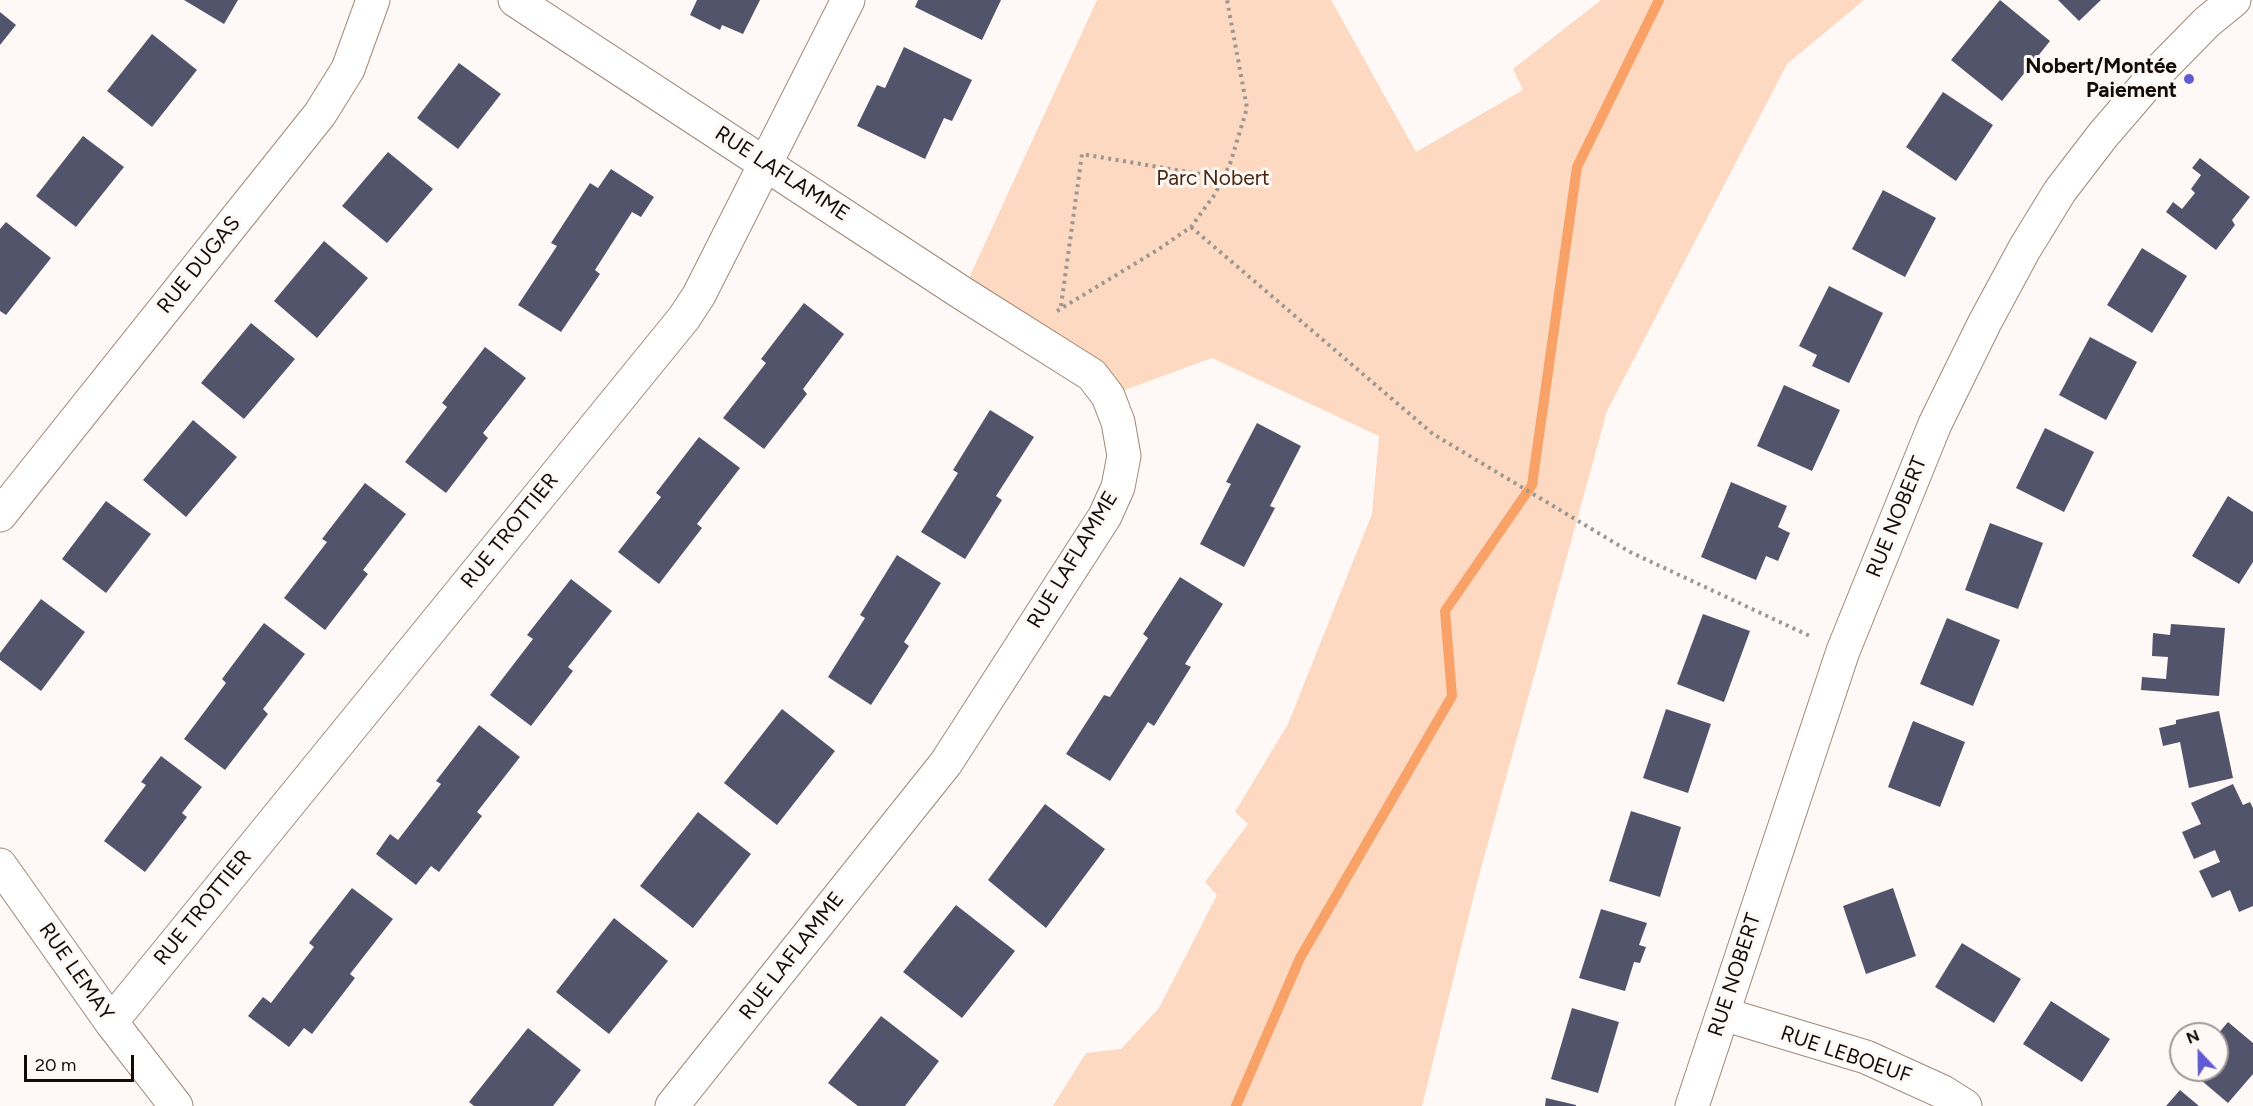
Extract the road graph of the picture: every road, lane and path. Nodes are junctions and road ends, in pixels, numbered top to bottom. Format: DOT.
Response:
graph roads {
  1 [pos="374,0"];
  2 [pos="515,0"];
  3 [pos="848,0"];
  4 [pos="1227,0"];
  5 [pos="2234,0"];
  6 [pos="765,163"];
  7 [pos="1224,178"];
  8 [pos="1191,227"];
  9 [pos="1061,307"];
  10 [pos="1033,339"];
  11 [pos="0,515"];
  12 [pos="1842,651"];
  13 [pos="0,865"];
  14 [pos="1723,1014"];
  15 [pos="111,1022"];
  16 [pos="176,1106"];
  17 [pos="672,1106"];
  18 [pos="1692,1106"];
  19 [pos="1965,1106"];
  1 -- 11 [label="street, RUE DUGAS"];
  2 -- 6 [label="street, RUE LAFLAMME"];
  3 -- 6 [label="street, RUE TROTTIER"];
  4 -- 7 [label="path"];
  5 -- 12 [label="street, RUE NOBERT"];
  6 -- 10 [label="street, RUE LAFLAMME"];
  6 -- 15 [label="street, RUE TROTTIER"];
  7 -- 8 [label="path"];
  7 -- 9 [label="path"];
  8 -- 9 [label="path"];
  8 -- 12 [label="path"];
  9 -- 10 [label="path"];
  10 -- 17 [label="street, RUE LAFLAMME"];
  12 -- 14 [label="street, RUE NOBERT"];
  13 -- 15 [label="street, RUE LEMAY"];
  14 -- 18 [label="street, RUE NOBERT"];
  14 -- 19 [label="street, RUE LEBOEUF"];
  15 -- 16 [label="street, RUE LEMAY"];
}
